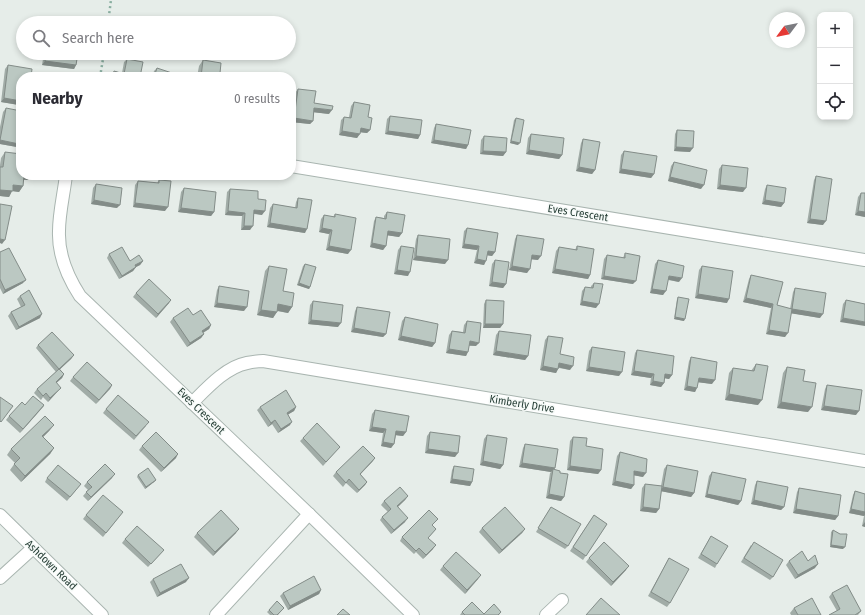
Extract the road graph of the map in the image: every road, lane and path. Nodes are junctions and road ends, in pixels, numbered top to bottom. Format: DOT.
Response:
graph roads {
  1 [pos="111,0"];
  2 [pos="109,16"];
  3 [pos="103,60"];
  4 [pos="101,72"];
  5 [pos="296,167"];
  6 [pos="65,180"];
  7 [pos="865,260"];
  8 [pos="192,403"];
  9 [pos="865,461"];
  10 [pos="309,514"];
  11 [pos="0,515"];
  12 [pos="33,548"];
  13 [pos="0,578"];
  14 [pos="562,600"];
  15 [pos="102,615"];
  16 [pos="216,615"];
  17 [pos="412,615"];
  18 [pos="546,615"];
  1 -- 2 [label="path"];
  3 -- 4 [label="path"];
  5 -- 7 [label="street, Eves Crescent"];
  6 -- 8 [label="street, Eves Crescent"];
  8 -- 9 [label="street, Kimberly Drive"];
  8 -- 10 [label="street, Eves Crescent"];
  10 -- 16 [label="street"];
  10 -- 17 [label="street, Eves Crescent"];
  11 -- 12 [label="street, Ashdown Road"];
  12 -- 13 [label="street"];
  12 -- 15 [label="street, Ashdown Road"];
  14 -- 18 [label="street"];
}
